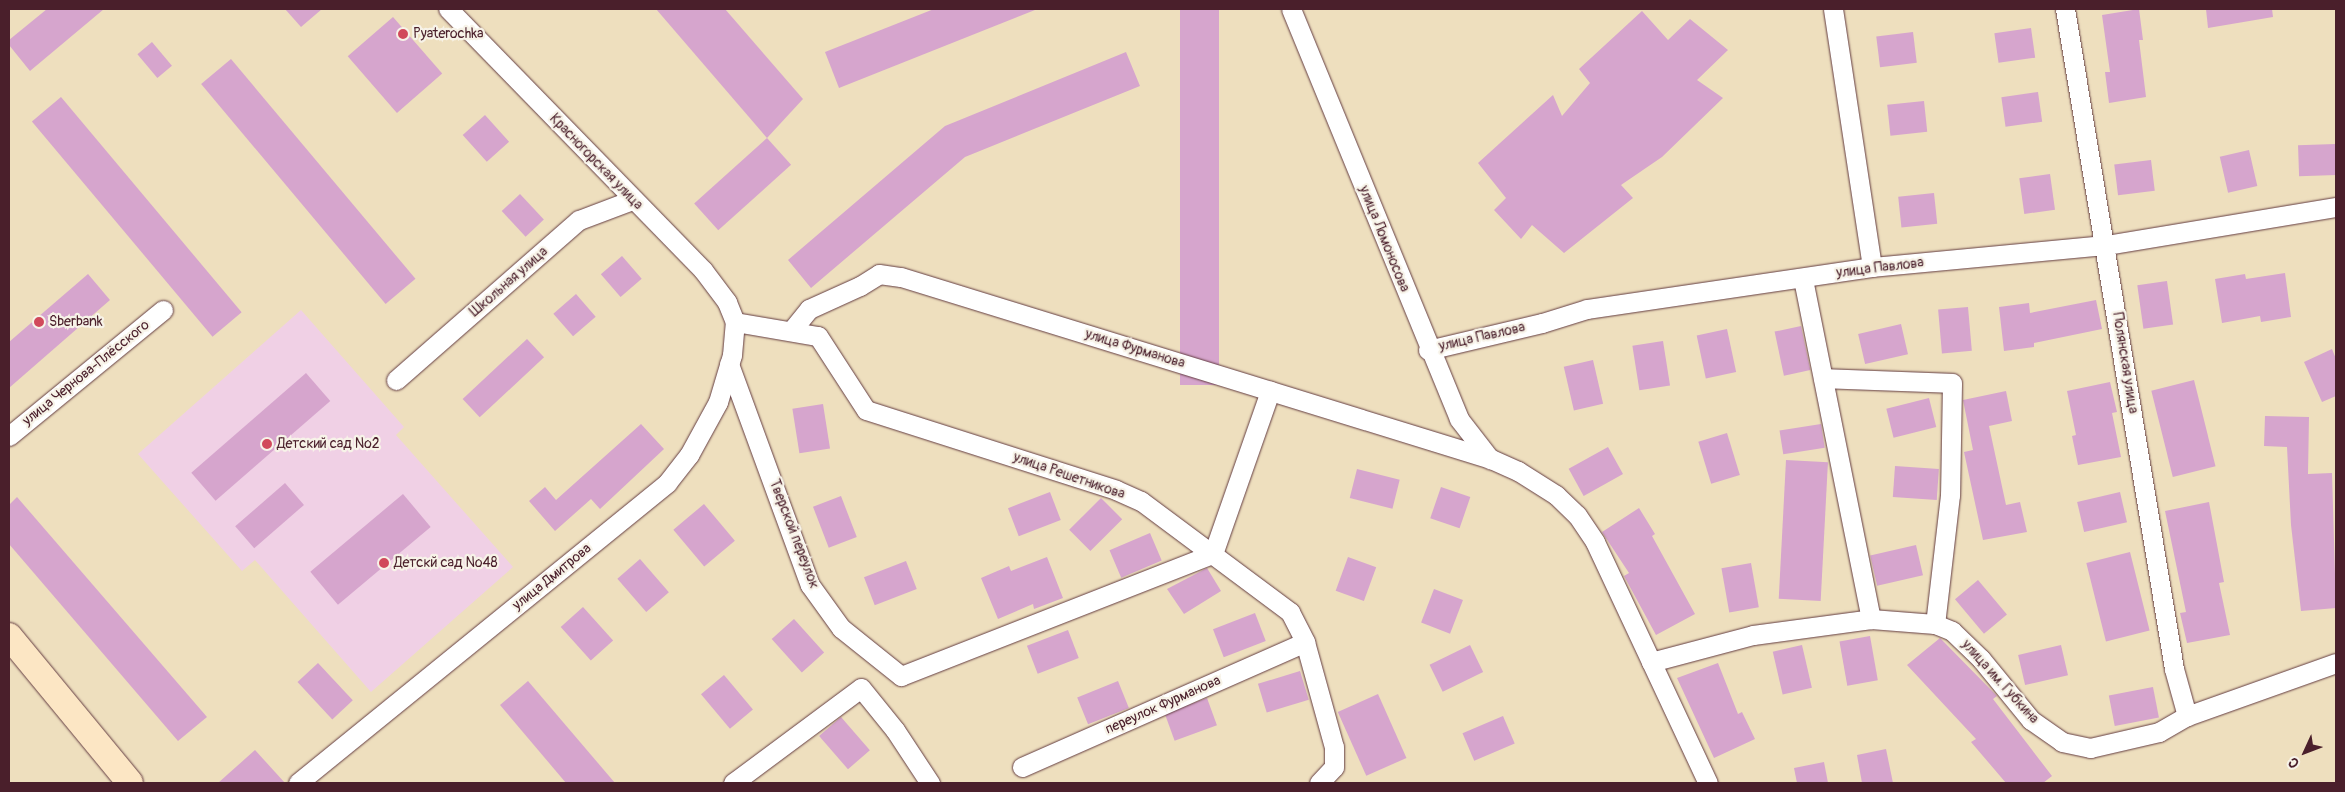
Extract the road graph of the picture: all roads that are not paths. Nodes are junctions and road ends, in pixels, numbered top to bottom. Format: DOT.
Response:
graph roads {
  1 [pos="448,9"];
  2 [pos="1291,9"];
  3 [pos="1833,9"];
  4 [pos="2066,9"];
  5 [pos="632,200"];
  6 [pos="2336,207"];
  7 [pos="2106,245"];
  8 [pos="1872,267"];
  9 [pos="1803,279"];
  10 [pos="163,310"];
  11 [pos="735,322"];
  12 [pos="792,330"];
  13 [pos="1428,350"];
  14 [pos="729,364"];
  15 [pos="1823,378"];
  16 [pos="396,380"];
  17 [pos="1270,392"];
  18 [pos="9,436"];
  19 [pos="1491,459"];
  20 [pos="1213,554"];
  21 [pos="1871,619"];
  22 [pos="1935,624"];
  23 [pos="9,636"];
  24 [pos="1304,642"];
  25 [pos="1651,662"];
  26 [pos="2336,662"];
  27 [pos="2187,716"];
  28 [pos="1022,767"];
  29 [pos="130,783"];
  30 [pos="298,783"];
  31 [pos="734,783"];
  32 [pos="930,783"];
  33 [pos="1319,783"];
  34 [pos="1708,783"];
  1 -- 5 [label="street, Красногорская улица"];
  2 -- 13 [label="street, улица Ломоносова"];
  3 -- 8 [label="street"];
  4 -- 7 [label="street, Полянская улица"];
  5 -- 11 [label="street, Красногорская улица"];
  5 -- 16 [label="street, Школьная улица"];
  6 -- 7 [label="street, улица Павлова"];
  7 -- 8 [label="street, улица Павлова"];
  7 -- 27 [label="street, Полянская улица"];
  8 -- 9 [label="street, улица Павлова"];
  9 -- 13 [label="street, улица Павлова"];
  9 -- 15 [label="street"];
  10 -- 18 [label="street, улица Чернова-Плёсского"];
  11 -- 12 [label="street, улица Решетникова"];
  11 -- 14 [label="street, улица Дмитрова"];
  12 -- 17 [label="street, улица Фурманова"];
  12 -- 20 [label="street, улица Решетникова"];
  13 -- 19 [label="street, улица Ломоносова"];
  14 -- 20 [label="street, Тверской переулок"];
  14 -- 30 [label="street, улица Дмитрова"];
  15 -- 21 [label="street"];
  15 -- 22 [label="street"];
  17 -- 19 [label="street, улица Фурманова"];
  17 -- 20 [label="street"];
  19 -- 25 [label="street, улица Фурманова"];
  20 -- 24 [label="street, улица Решетникова"];
  21 -- 22 [label="street, улица им. Губкина"];
  21 -- 25 [label="street, улица им. Губкина"];
  22 -- 27 [label="street, улица им. Губкина"];
  23 -- 29 [label="street"];
  24 -- 28 [label="street, переулок Фурманова"];
  24 -- 33 [label="street, улица Решетникова"];
  25 -- 34 [label="street, улица Фурманова"];
  26 -- 27 [label="street, улица им. Губкина"];
  31 -- 32 [label="street"];
}
